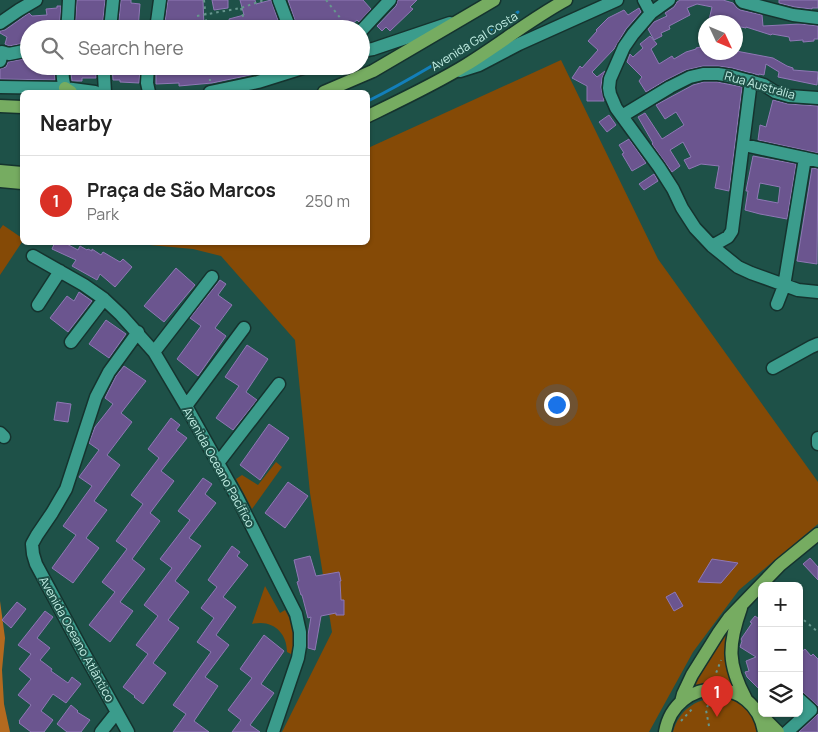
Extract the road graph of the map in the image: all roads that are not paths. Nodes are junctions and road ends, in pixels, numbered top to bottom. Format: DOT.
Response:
graph roads {
  1 [pos="36,0"];
  2 [pos="69,0"];
  3 [pos="113,0"];
  4 [pos="160,0"];
  5 [pos="278,0"];
  6 [pos="390,0"];
  7 [pos="494,0"];
  8 [pos="566,0"];
  9 [pos="617,0"];
  10 [pos="644,0"];
  11 [pos="669,0"];
  12 [pos="742,0"];
  13 [pos="651,13"];
  14 [pos="466,17"];
  15 [pos="818,18"];
  16 [pos="68,20"];
  17 [pos="111,20"];
  18 [pos="157,20"];
  19 [pos="286,20"];
  20 [pos="0,22"];
  21 [pos="370,22"];
  22 [pos="370,37"];
  23 [pos="386,44"];
  24 [pos="370,50"];
  25 [pos="20,52"];
  26 [pos="1,57"];
  27 [pos="370,72"];
  28 [pos="448,74"];
  29 [pos="63,75"];
  30 [pos="104,75"];
  31 [pos="147,75"];
  32 [pos="280,75"];
  33 [pos="363,75"];
  34 [pos="751,82"];
  35 [pos="0,87"];
  36 [pos="68,90"];
  37 [pos="105,90"];
  38 [pos="149,90"];
  39 [pos="220,90"];
  40 [pos="329,90"];
  41 [pos="818,98"];
  42 [pos="0,106"];
  43 [pos="20,107"];
  44 [pos="370,115"];
  45 [pos="622,116"];
  46 [pos="744,145"];
  47 [pos="812,159"];
  48 [pos="0,170"];
  49 [pos="20,173"];
  50 [pos="0,180"];
  51 [pos="20,183"];
  52 [pos="712,246"];
  53 [pos="33,256"];
  54 [pos="60,271"];
  55 [pos="212,277"];
  56 [pos="784,286"];
  57 [pos="818,292"];
  58 [pos="104,299"];
  59 [pos="777,304"];
  60 [pos="38,305"];
  61 [pos="244,328"];
  62 [pos="138,332"];
  63 [pos="72,342"];
  64 [pos="818,344"];
  65 [pos="154,352"];
  66 [pos="773,368"];
  67 [pos="279,384"];
  68 [pos="186,406"];
  69 [pos="818,438"];
  70 [pos="818,444"];
  71 [pos="218,464"];
  72 [pos="818,534"];
  73 [pos="743,604"];
  74 [pos="746,699"];
  75 [pos="803,703"];
  76 [pos="687,705"];
  77 [pos="756,710"];
  78 [pos="117,712"];
  79 [pos="668,729"];
  80 [pos="101,732"];
  81 [pos="128,732"];
  82 [pos="273,732"];
  83 [pos="764,732"];
  84 [pos="778,732"];
  85 [pos="787,732"];
  1 -- 20 [label="street"];
  2 -- 16 [label="street"];
  3 -- 17 [label="street"];
  4 -- 18 [label="street"];
  5 -- 19 [label="street"];
  6 -- 21 [label="street"];
  7 -- 14 [label="main road, Avenida Gal Costa"];
  8 -- 28 [label="main road, Avenida Gal Costa"];
  9 -- 28 [label="street"];
  10 -- 13 [label="street"];
  11 -- 13 [label="street"];
  12 -- 15 [label="street"];
  13 -- 45 [label="street"];
  14 -- 23 [label="street"];
  14 -- 27 [label="main road, Avenida Gal Costa"];
  22 -- 23 [label="street"];
  23 -- 24 [label="street"];
  25 -- 26 [label="street"];
  28 -- 44 [label="main road, Avenida Gal Costa"];
  29 -- 36 [label="street"];
  30 -- 37 [label="street"];
  31 -- 38 [label="street"];
  32 -- 39 [label="street"];
  33 -- 40 [label="main road, Avenida Gal Costa"];
  34 -- 41 [label="street, Rua Austrália"];
  34 -- 45 [label="street, Rua Austrália"];
  34 -- 46 [label="street"];
  35 -- 36 [label="street"];
  42 -- 43 [label="main road"];
  45 -- 52 [label="street"];
  46 -- 47 [label="street"];
  46 -- 52 [label="street"];
  47 -- 56 [label="street"];
  48 -- 49 [label="main road"];
  50 -- 51 [label="main road"];
  52 -- 56 [label="street"];
  53 -- 54 [label="street, Avenida Oceano Pacífico"];
  54 -- 58 [label="street, Avenida Oceano Pacífico"];
  54 -- 60 [label="street"];
  55 -- 65 [label="street"];
  56 -- 57 [label="street"];
  56 -- 59 [label="street"];
  58 -- 62 [label="street, Avenida Oceano Pacífico"];
  58 -- 63 [label="street"];
  61 -- 68 [label="street"];
  62 -- 65 [label="street, Avenida Oceano Pacífico"];
  62 -- 78 [label="street, Avenida Oceano Atlântico"];
  64 -- 66 [label="street"];
  65 -- 68 [label="street, Avenida Oceano Pacífico"];
  67 -- 71 [label="street"];
  68 -- 71 [label="street, Avenida Oceano Pacífico"];
  69 -- 70 [label="street"];
  71 -- 82 [label="street, Avenida Oceano Pacífico"];
  72 -- 73 [label="main road"];
  73 -- 74 [label="main road"];
  73 -- 76 [label="main road"];
  74 -- 76 [label="main road"];
  74 -- 77 [label="main road"];
  75 -- 85 [label="street"];
  76 -- 79 [label="main road"];
  77 -- 83 [label="main road"];
  77 -- 84 [label="main road"];
  78 -- 80 [label="street"];
  78 -- 81 [label="street, Avenida Oceano Atlântico"];
}
